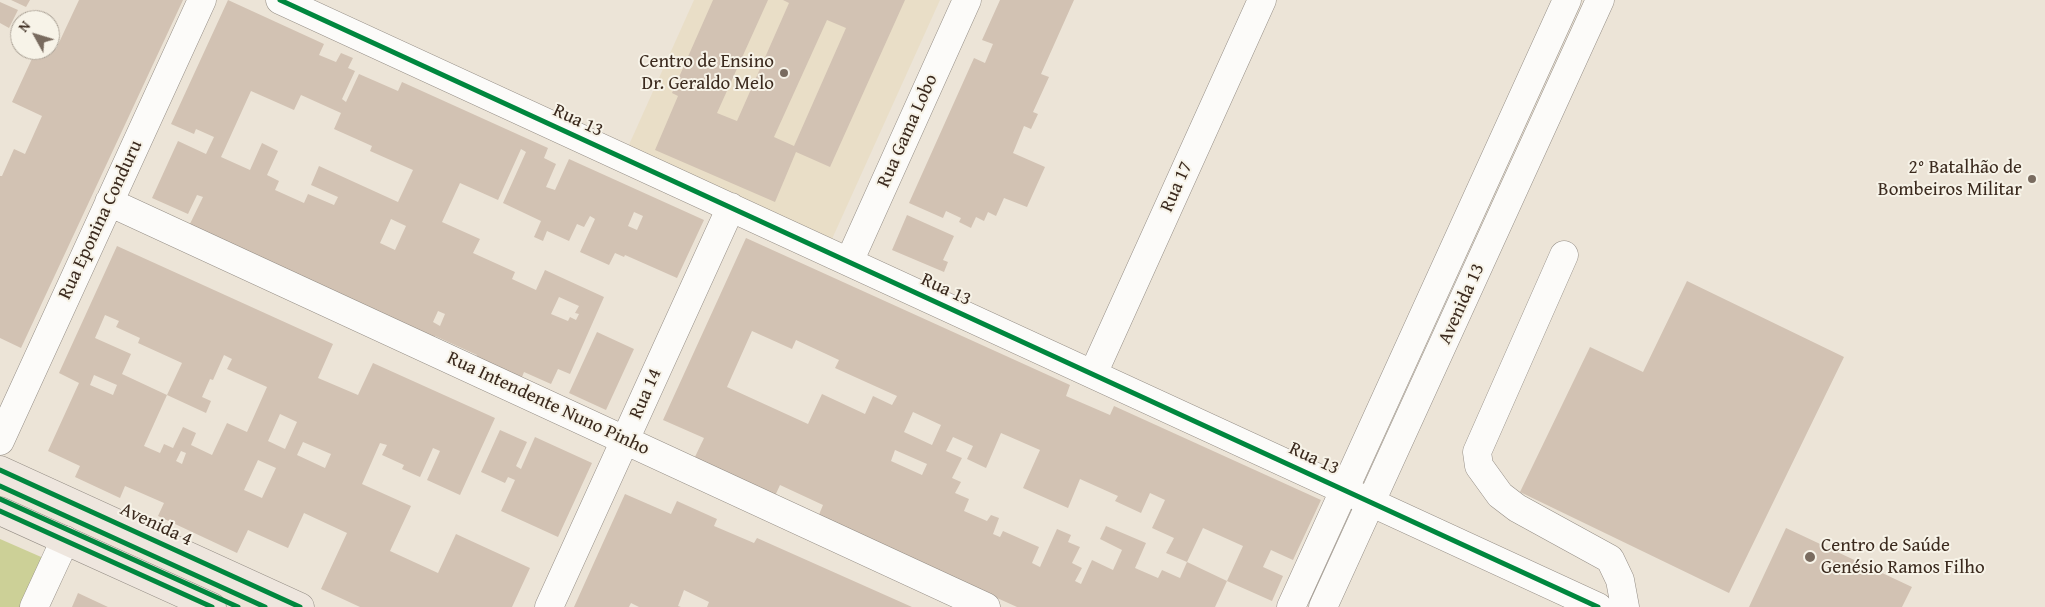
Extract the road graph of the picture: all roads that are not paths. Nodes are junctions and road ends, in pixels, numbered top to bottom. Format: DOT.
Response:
graph roads {
  1 [pos="202,0"];
  2 [pos="280,0"];
  3 [pos="967,0"];
  4 [pos="1262,0"];
  5 [pos="1567,0"];
  6 [pos="1600,0"];
  7 [pos="109,202"];
  8 [pos="730,207"];
  9 [pos="1564,255"];
  10 [pos="849,262"];
  11 [pos="1093,374"];
  12 [pos="625,440"];
  13 [pos="0,441"];
  14 [pos="0,470"];
  15 [pos="1344,490"];
  16 [pos="1372,502"];
  17 [pos="0,511"];
  18 [pos="65,540"];
  19 [pos="152,540"];
  20 [pos="138,573"];
  21 [pos="34,607"];
  22 [pos="212,607"];
  23 [pos="300,607"];
  24 [pos="550,607"];
  25 [pos="986,607"];
  26 [pos="1291,607"];
  27 [pos="1323,607"];
  28 [pos="1598,607"];
  29 [pos="1625,607"];
  1 -- 7 [label="street, Rua Eponina Conduru"];
  2 -- 8 [label="street, Rua 13"];
  3 -- 10 [label="street, Rua Gama Lobo"];
  4 -- 11 [label="street, Rua 17"];
  5 -- 15 [label="street, Avenida 13"];
  6 -- 16 [label="street, Avenida 13"];
  7 -- 12 [label="street, Rua Intendente Nuno Pinho"];
  7 -- 13 [label="street, Rua Eponina Conduru"];
  8 -- 10 [label="street, Rua 13"];
  8 -- 12 [label="street, Rua 14"];
  9 -- 29 [label="street"];
  10 -- 11 [label="street, Rua 13"];
  11 -- 15 [label="street, Rua 13"];
  12 -- 24 [label="street, Rua 14"];
  12 -- 25 [label="street, Rua Intendente Nuno Pinho"];
  14 -- 19 [label="main road, Avenida 4"];
  15 -- 16 [label="street, Rua 13"];
  15 -- 26 [label="street, Avenida 13"];
  16 -- 27 [label="street, Avenida 13"];
  16 -- 28 [label="street, Rua 13"];
  17 -- 18 [label="main road"];
  18 -- 20 [label="main road"];
  18 -- 21 [label="street"];
  19 -- 20 [label="main road"];
  19 -- 23 [label="main road, Avenida 4"];
  20 -- 22 [label="main road"];
}
